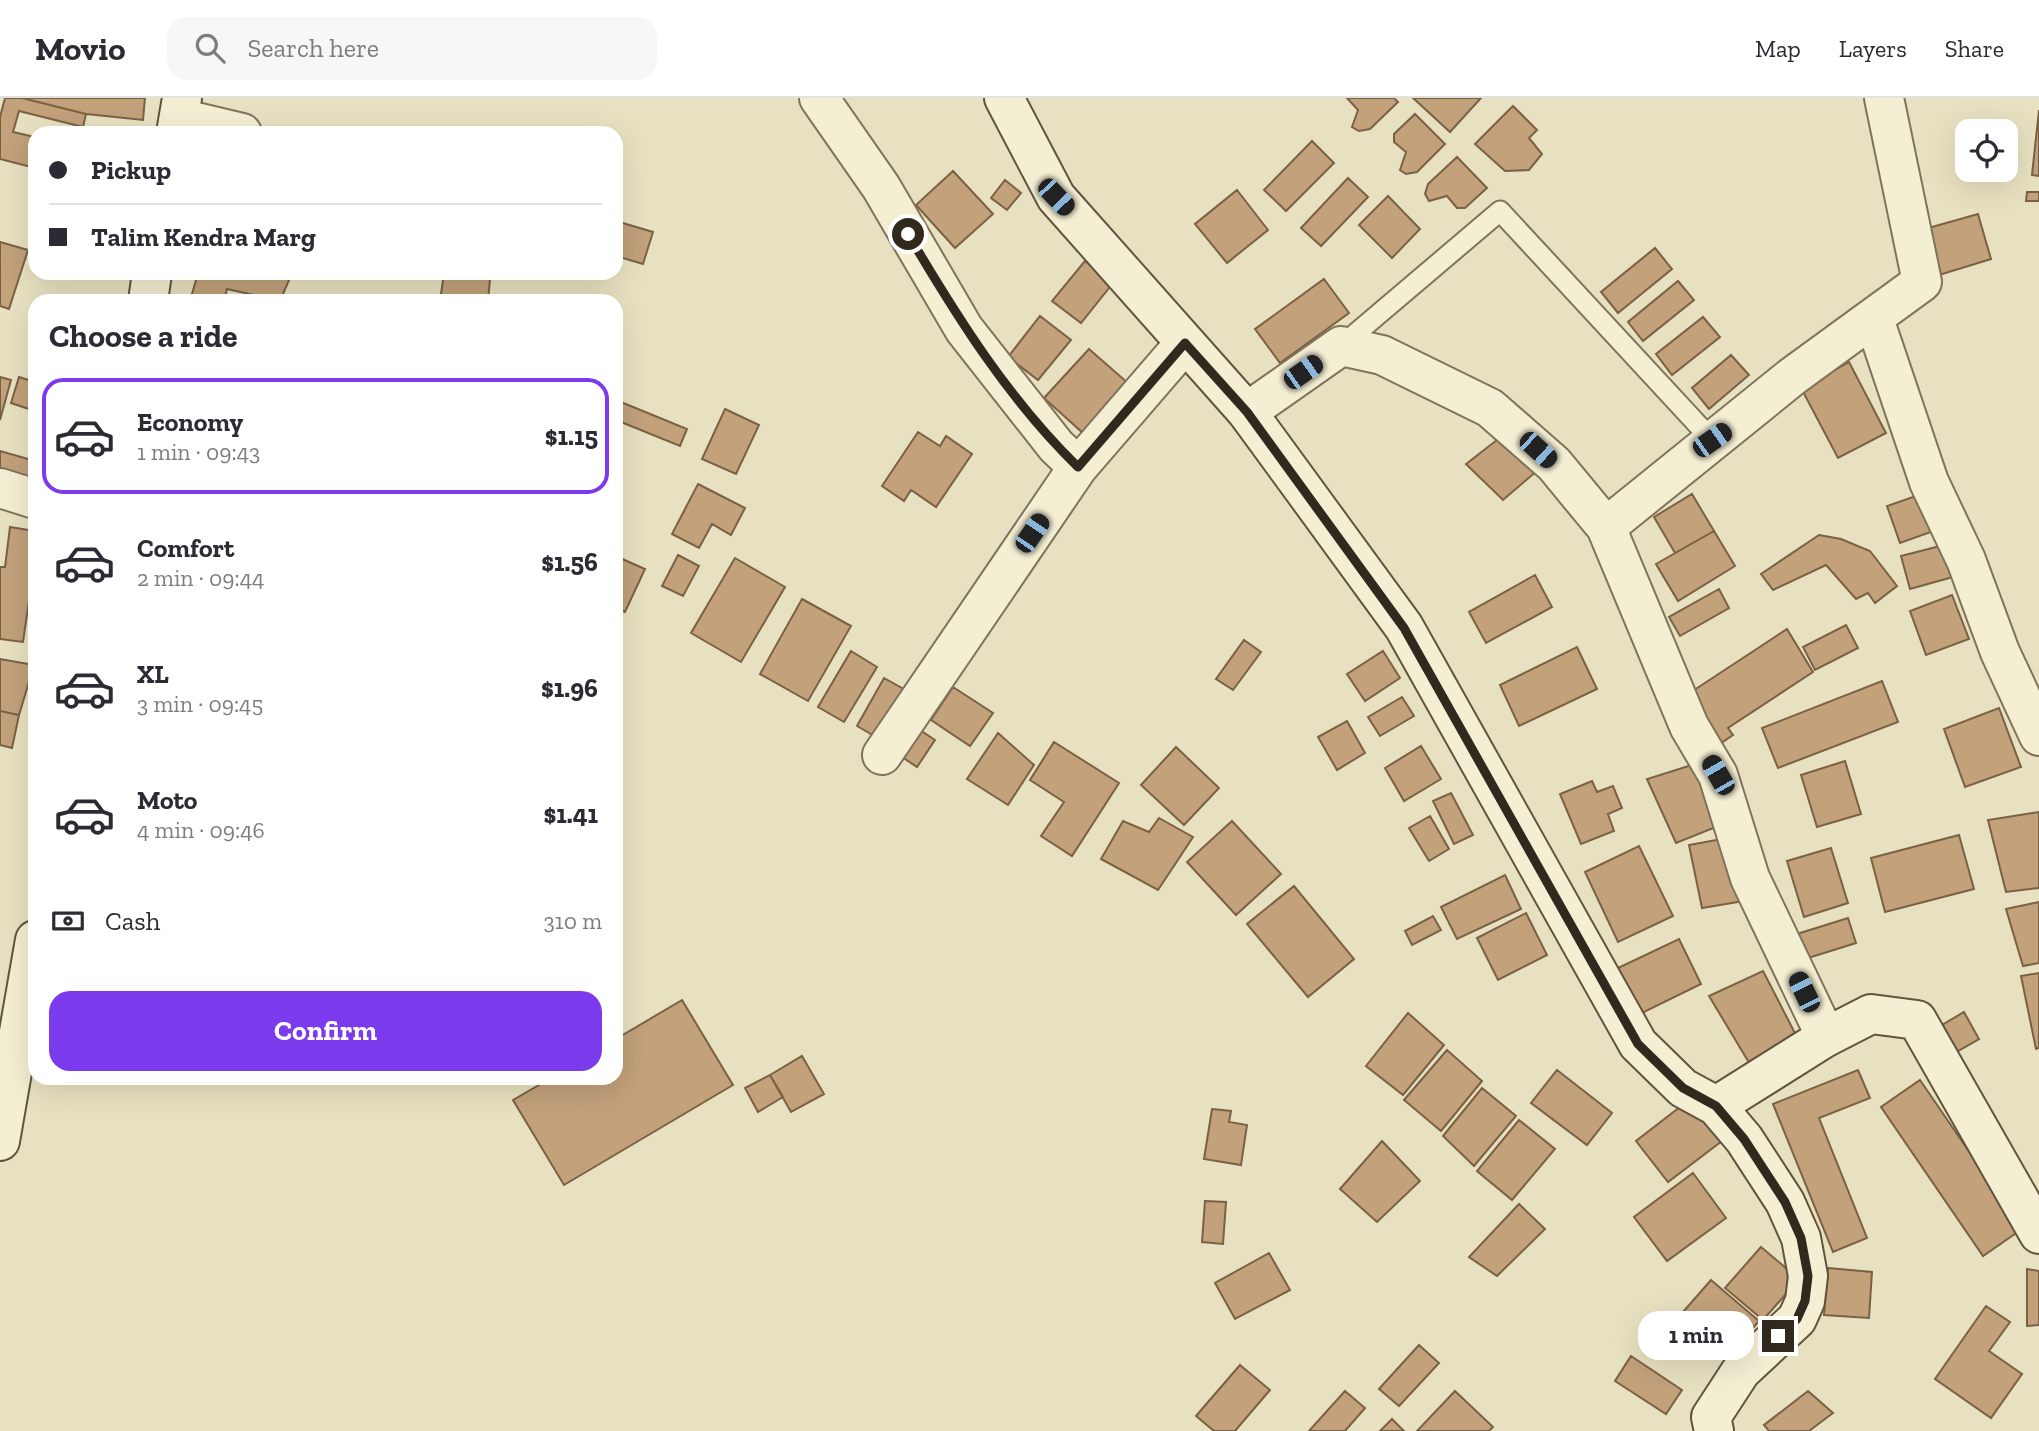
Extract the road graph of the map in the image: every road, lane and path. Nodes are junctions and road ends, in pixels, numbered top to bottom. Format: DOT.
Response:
graph roads {
  1 [pos="819,98"];
  2 [pos="1004,98"];
  3 [pos="1884,98"];
  4 [pos="179,116"];
  5 [pos="216,126"];
  6 [pos="1874,319"];
  7 [pos="1185,343"];
  8 [pos="1341,346"];
  9 [pos="1247,412"];
  10 [pos="1712,440"];
  11 [pos="1078,467"];
  12 [pos="0,488"];
  13 [pos="28,497"];
  14 [pos="1606,527"];
  15 [pos="2039,737"];
  16 [pos="882,755"];
  17 [pos="28,980"];
  18 [pos="1826,1037"];
  19 [pos="1716,1106"];
  20 [pos="0,1141"];
  21 [pos="2039,1234"];
  22 [pos="1714,1431"];
  1 -- 11 [label="street"];
  2 -- 7 [label="street"];
  3 -- 6 [label="street"];
  4 -- 5 [label="street"];
  6 -- 10 [label="street"];
  6 -- 15 [label="street"];
  7 -- 9 [label="street"];
  7 -- 11 [label="street"];
  8 -- 9 [label="street"];
  8 -- 10 [label="lane"];
  8 -- 14 [label="street"];
  9 -- 19 [label="street"];
  10 -- 14 [label="street"];
  11 -- 16 [label="street"];
  12 -- 13 [label="street"];
  14 -- 18 [label="street"];
  17 -- 20 [label="street"];
  18 -- 19 [label="street"];
  18 -- 21 [label="street"];
  19 -- 22 [label="street"];
}
